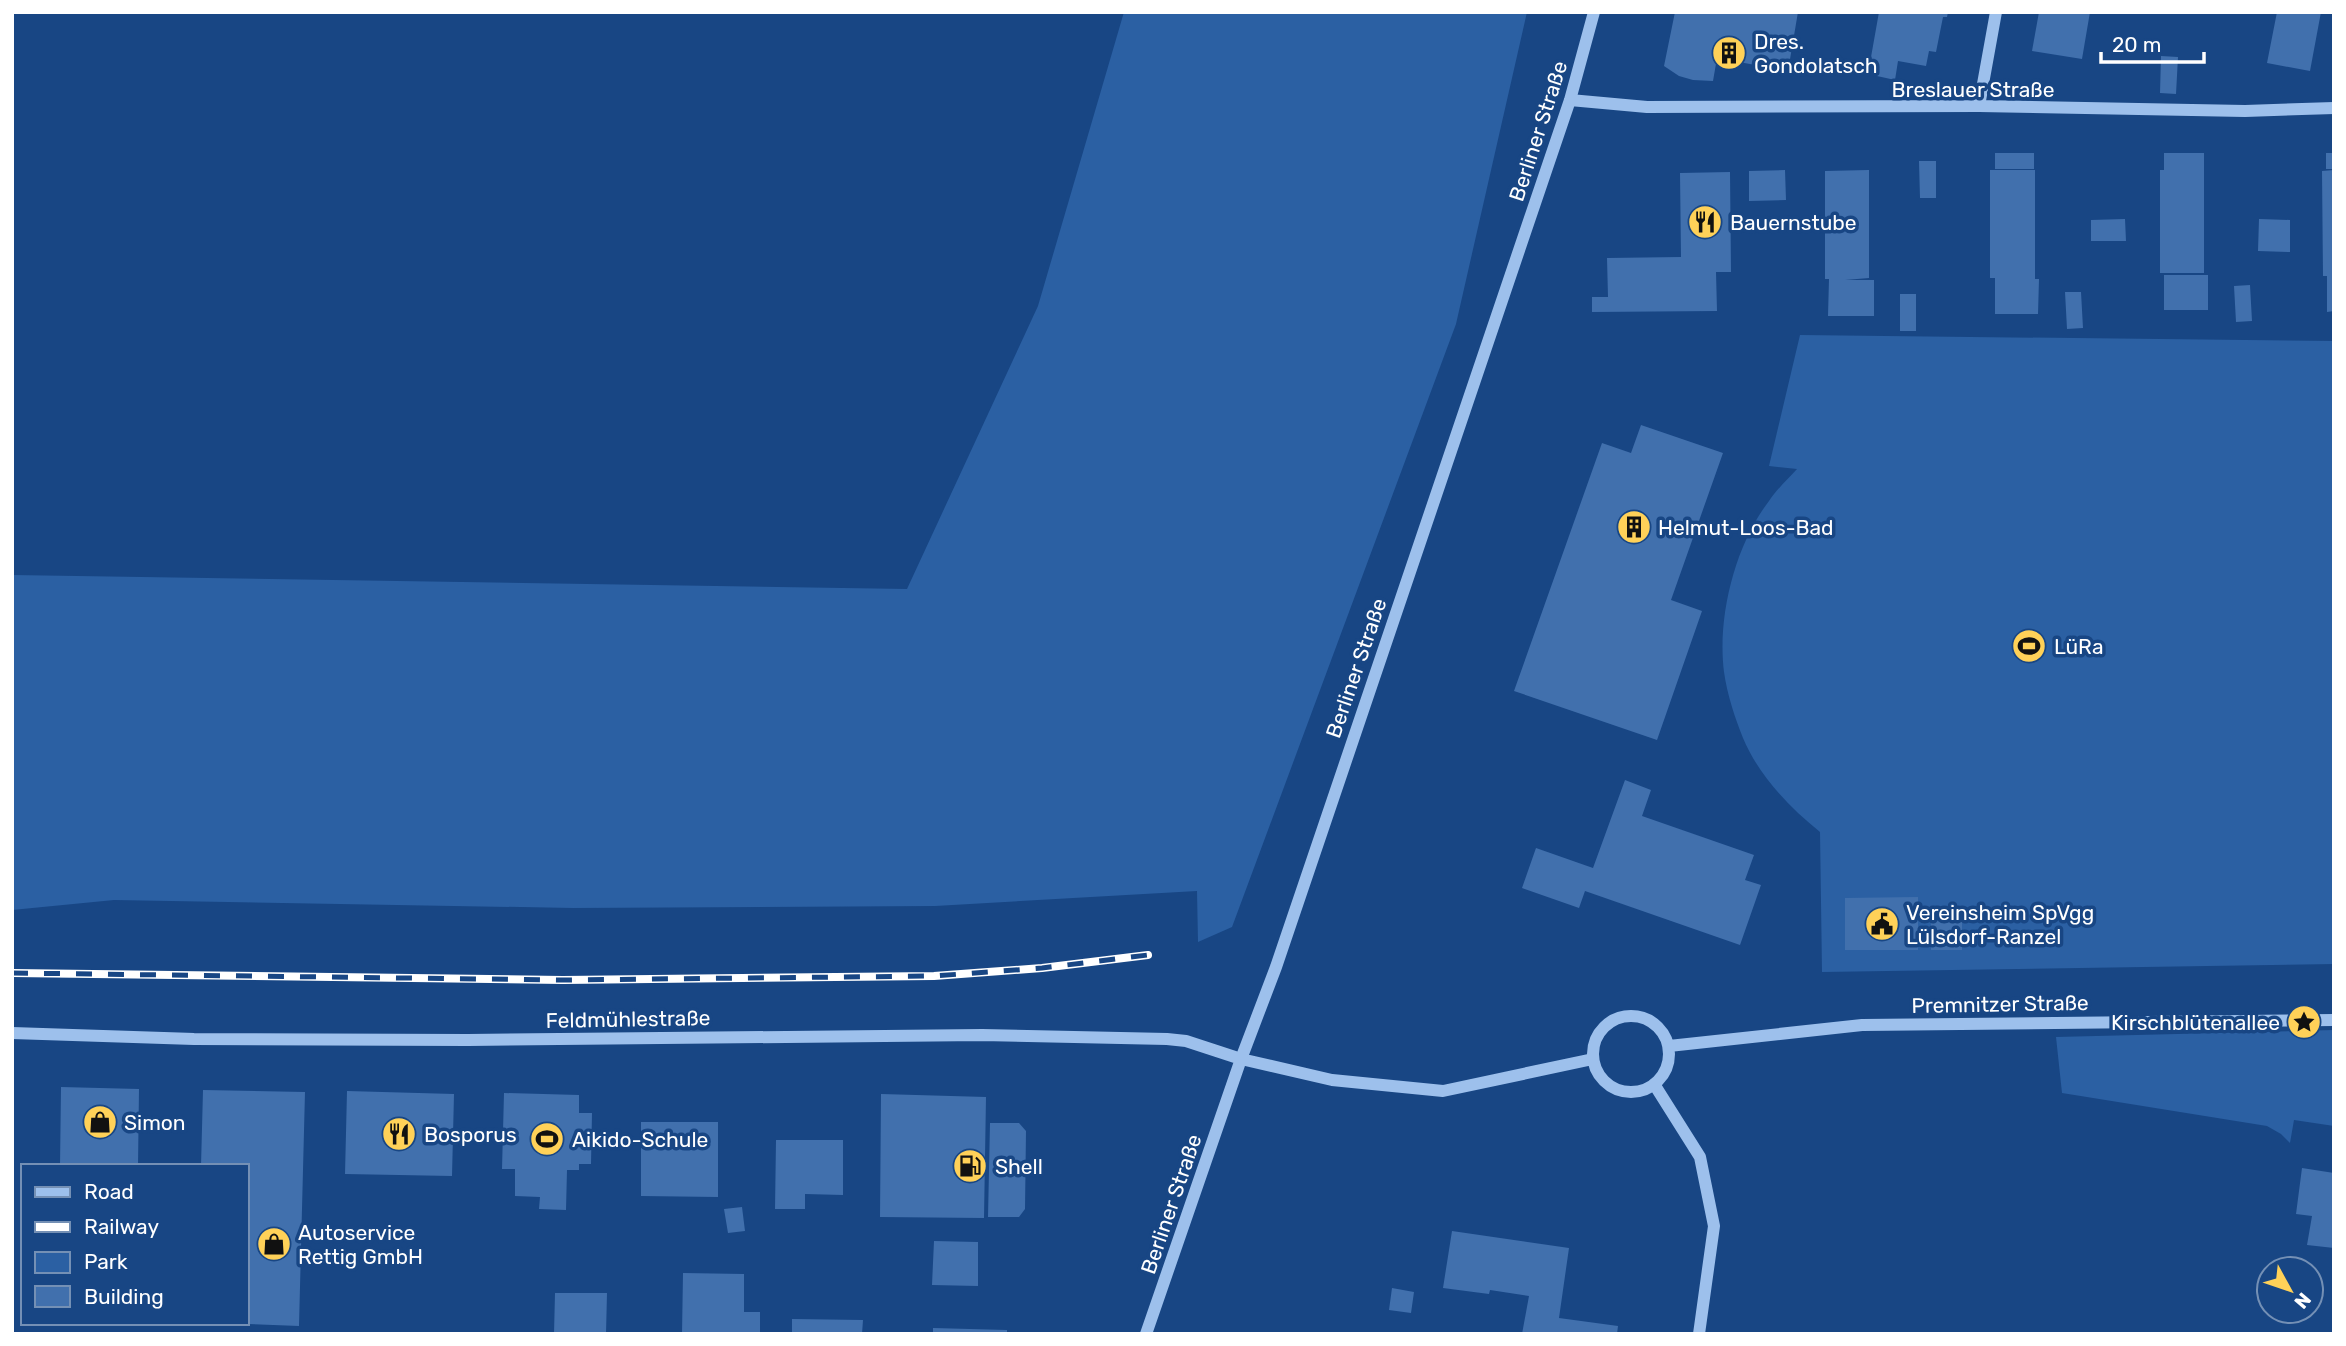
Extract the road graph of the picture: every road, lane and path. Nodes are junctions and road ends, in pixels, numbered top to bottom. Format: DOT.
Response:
graph roads {
  1 [pos="1594,12"];
  2 [pos="1996,12"];
  3 [pos="1570,100"];
  4 [pos="1979,106"];
  5 [pos="2334,108"];
  6 [pos="2334,1020"];
  7 [pos="12,1033"];
  8 [pos="1669,1046"];
  9 [pos="1241,1059"];
  10 [pos="1593,1059"];
  11 [pos="1654,1084"];
  12 [pos="1146,1334"];
  13 [pos="1699,1334"];
  1 -- 3 [label="street, Berliner Straße"];
  2 -- 4 [label="street"];
  3 -- 4 [label="street, Breslauer Straße"];
  3 -- 9 [label="street, Berliner Straße"];
  4 -- 5 [label="street, Breslauer Straße"];
  6 -- 8 [label="street, Premnitzer Straße"];
  7 -- 9 [label="street, Feldmühlestraße"];
  8 -- 10 [label="street"];
  8 -- 11 [label="street"];
  9 -- 10 [label="street"];
  9 -- 12 [label="street, Berliner Straße"];
  10 -- 11 [label="street"];
  11 -- 13 [label="street"];
}
